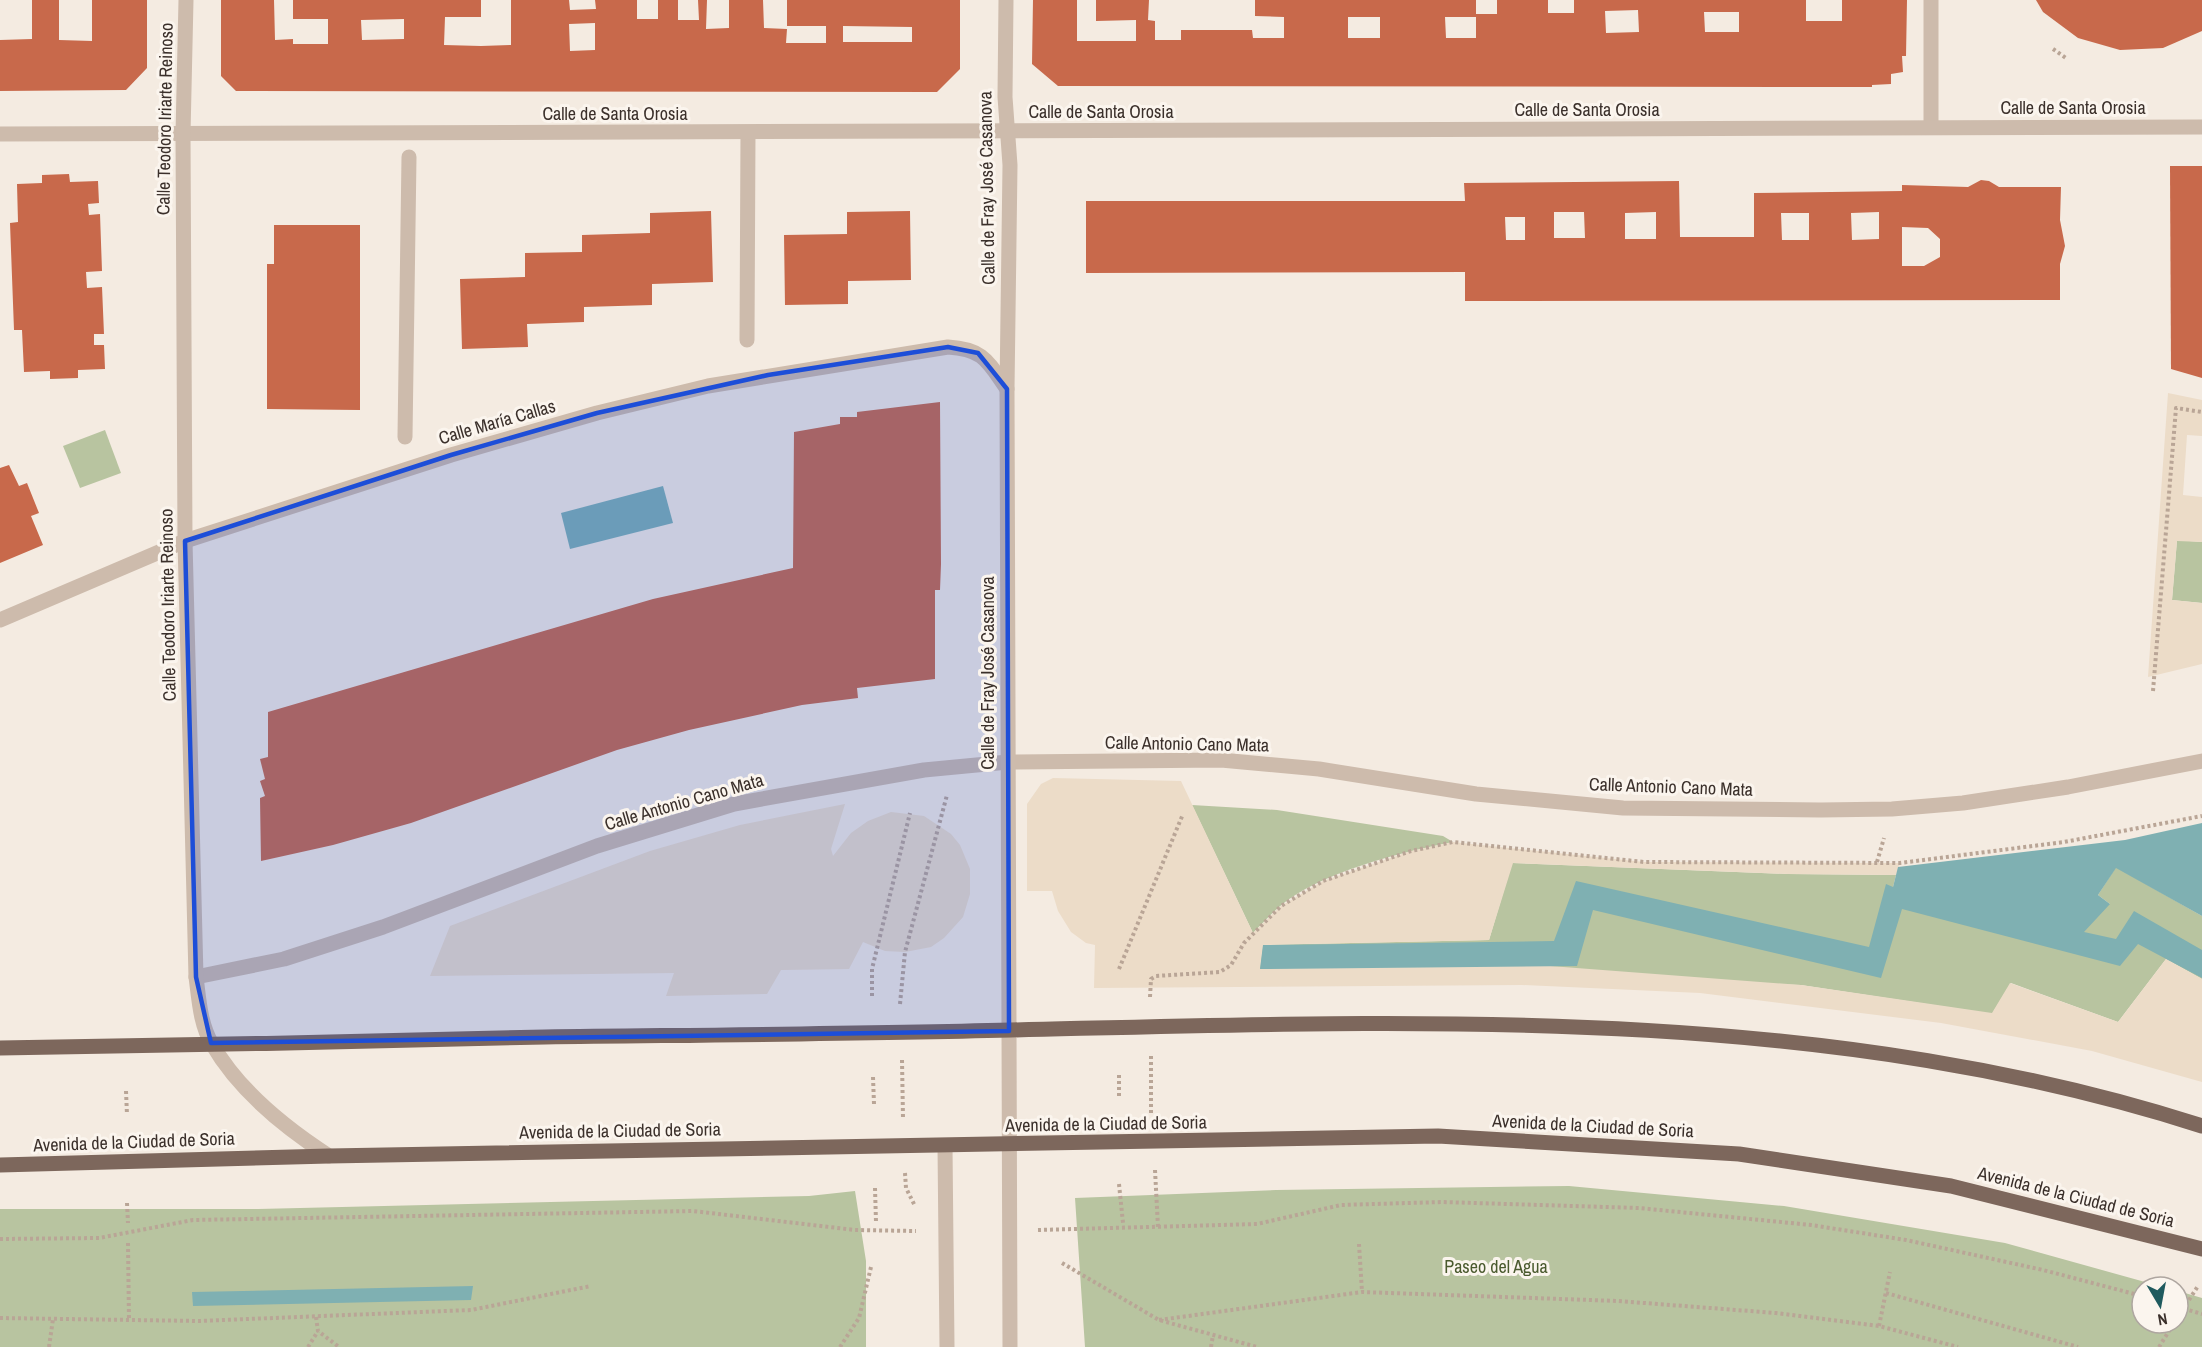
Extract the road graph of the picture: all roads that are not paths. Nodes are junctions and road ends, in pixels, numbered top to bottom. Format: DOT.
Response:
graph roads {
  1 [pos="186,0"];
  2 [pos="1006,0"];
  3 [pos="1931,0"];
  4 [pos="1931,127"];
  5 [pos="2202,128"];
  6 [pos="1010,132"];
  7 [pos="748,133"];
  8 [pos="0,134"];
  9 [pos="183,134"];
  10 [pos="410,157"];
  11 [pos="747,340"];
  12 [pos="1007,389"];
  13 [pos="405,437"];
  14 [pos="185,541"];
  15 [pos="0,620"];
  16 [pos="2202,761"];
  17 [pos="1008,762"];
  18 [pos="196,976"];
  19 [pos="1009,1030"];
  20 [pos="211,1043"];
  21 [pos="0,1048"];
  22 [pos="2202,1126"];
  23 [pos="1011,1145"];
  24 [pos="945,1146"];
  25 [pos="329,1156"];
  26 [pos="0,1165"];
  27 [pos="2202,1249"];
  28 [pos="947,1347"];
  29 [pos="1010,1347"];
  1 -- 9 [label="street, Calle Teodoro Iriarte Reinoso"];
  2 -- 6 [label="street, Calle de Fray José Casanova"];
  3 -- 4 [label="street"];
  4 -- 5 [label="street, Calle de Santa Orosia"];
  4 -- 6 [label="street, Calle de Santa Orosia"];
  6 -- 7 [label="street, Calle de Santa Orosia"];
  6 -- 12 [label="street, Calle de Fray José Casanova"];
  7 -- 9 [label="street, Calle de Santa Orosia"];
  7 -- 11 [label="street"];
  8 -- 9 [label="street, Calle de Santa Orosia"];
  9 -- 14 [label="street, Calle Teodoro Iriarte Reinoso"];
  10 -- 13 [label="street"];
  12 -- 14 [label="street, Calle María Callas"];
  12 -- 17 [label="street, Calle de Fray José Casanova"];
  14 -- 15 [label="street, Calle María Callas"];
  14 -- 18 [label="street, Calle Teodoro Iriarte Reinoso"];
  16 -- 17 [label="street, Calle Antonio Cano Mata"];
  17 -- 18 [label="street, Calle Antonio Cano Mata"];
  17 -- 19 [label="street, Calle de Fray José Casanova"];
  18 -- 20 [label="street, Calle Teodoro Iriarte Reinoso"];
  19 -- 20 [label="main road"];
  19 -- 22 [label="main road"];
  19 -- 23 [label="street, Calle de Fray José Casanova"];
  20 -- 21 [label="main road"];
  20 -- 25 [label="street, Calle Teodoro Iriarte Reinoso"];
  23 -- 24 [label="main road, Avenida de la Ciudad de Soria"];
  23 -- 27 [label="main road, Avenida de la Ciudad de Soria"];
  23 -- 29 [label="street, Calle de Fray José Casanova"];
  24 -- 25 [label="main road, Avenida de la Ciudad de Soria"];
  24 -- 28 [label="street"];
  25 -- 26 [label="main road, Avenida de la Ciudad de Soria"];
}
